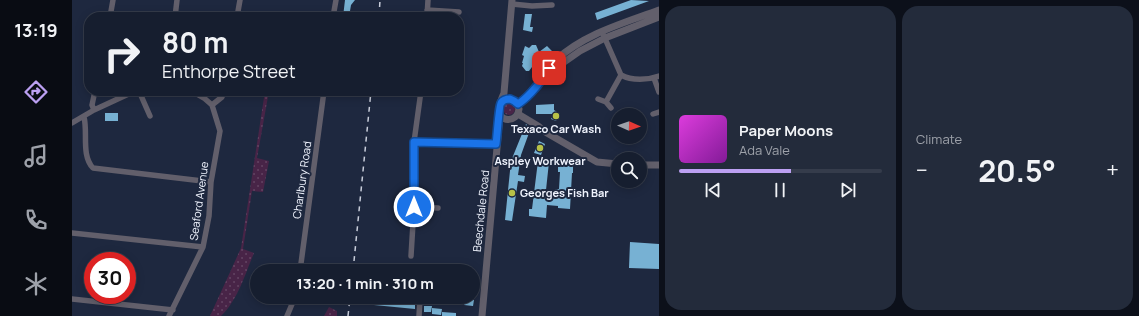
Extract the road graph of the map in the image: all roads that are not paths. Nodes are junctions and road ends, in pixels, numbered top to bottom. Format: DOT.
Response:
graph roads {
  1 [pos="112,0"];
  2 [pos="177,0"];
  3 [pos="240,0"];
  4 [pos="336,0"];
  5 [pos="428,0"];
  6 [pos="512,2"];
  7 [pos="543,3"];
  8 [pos="552,5"];
  9 [pos="428,10"];
  10 [pos="659,10"];
  11 [pos="111,12"];
  12 [pos="176,12"];
  13 [pos="238,12"];
  14 [pos="334,12"];
  15 [pos="459,12"];
  16 [pos="659,17"];
  17 [pos="604,35"];
  18 [pos="621,75"];
  19 [pos="657,77"];
  20 [pos="659,92"];
  21 [pos="94,96"];
  22 [pos="124,96"];
  23 [pos="141,96"];
  24 [pos="199,96"];
  25 [pos="222,96"];
  26 [pos="323,96"];
  27 [pos="420,96"];
  28 [pos="503,98"];
  29 [pos="598,99"];
  30 [pos="606,102"];
  31 [pos="518,104"];
  32 [pos="212,105"];
  33 [pos="611,108"];
  34 [pos="94,110"];
  35 [pos="500,114"];
  36 [pos="518,114"];
  37 [pos="150,116"];
  38 [pos="84,117"];
  39 [pos="506,119"];
  40 [pos="72,123"];
  41 [pos="414,142"];
  42 [pos="496,144"];
  43 [pos="497,156"];
  44 [pos="611,163"];
  45 [pos="647,165"];
  46 [pos="659,165"];
  47 [pos="211,182"];
  48 [pos="414,207"];
  49 [pos="438,208"];
  50 [pos="72,233"];
  51 [pos="203,248"];
  52 [pos="411,256"];
  53 [pos="301,264"];
  54 [pos="72,299"];
  55 [pos="292,304"];
  56 [pos="420,304"];
  57 [pos="173,310"];
  58 [pos="169,316"];
  59 [pos="287,316"];
  60 [pos="419,316"];
  61 [pos="482,316"];
  1 -- 11 [label="street"];
  2 -- 12 [label="street"];
  3 -- 13 [label="street"];
  4 -- 14 [label="street"];
  5 -- 9 [label="street"];
  6 -- 7 [label="street"];
  6 -- 28 [label="street"];
  7 -- 8 [label="street"];
  9 -- 15 [label="street"];
  10 -- 17 [label="street"];
  16 -- 17 [label="street"];
  17 -- 18 [label="street"];
  17 -- 31 [label="street"];
  18 -- 19 [label="street"];
  18 -- 30 [label="street"];
  19 -- 20 [label="street"];
  21 -- 34 [label="street"];
  22 -- 34 [label="street"];
  23 -- 37 [label="street"];
  24 -- 32 [label="street"];
  25 -- 32 [label="street"];
  26 -- 53 [label="street, Charlbury Road"];
  27 -- 41 [label="street"];
  28 -- 31 [label="street"];
  28 -- 35 [label="street"];
  29 -- 30 [label="street"];
  30 -- 33 [label="street"];
  31 -- 36 [label="street"];
  32 -- 47 [label="street, Seaford Avenue"];
  34 -- 38 [label="street"];
  35 -- 39 [label="street"];
  35 -- 42 [label="street, Beechdale Road"];
  36 -- 39 [label="street"];
  36 -- 44 [label="street"];
  38 -- 40 [label="street"];
  38 -- 47 [label="street"];
  39 -- 43 [label="street, Beechdale Road"];
  41 -- 42 [label="street"];
  41 -- 48 [label="street"];
  42 -- 43 [label="street, Beechdale Road"];
  43 -- 61 [label="street, Beechdale Road"];
  45 -- 46 [label="street"];
  47 -- 51 [label="street, Seaford Avenue"];
  48 -- 49 [label="street"];
  48 -- 52 [label="street"];
  50 -- 51 [label="street"];
  51 -- 57 [label="street, Seaford Avenue"];
  54 -- 57 [label="street"];
  55 -- 59 [label="street"];
  56 -- 60 [label="street"];
  57 -- 58 [label="street, Seaford Avenue"];
}
